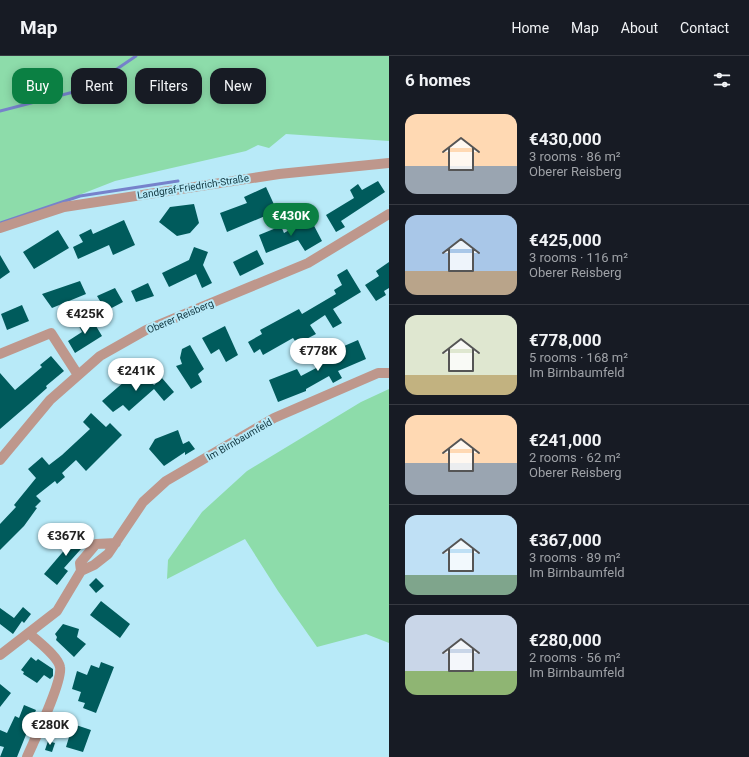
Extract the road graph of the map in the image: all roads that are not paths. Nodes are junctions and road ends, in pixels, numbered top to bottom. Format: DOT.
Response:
graph roads {
  1 [pos="389,163"];
  2 [pos="389,214"];
  3 [pos="0,228"];
  4 [pos="0,354"];
  5 [pos="389,373"];
  6 [pos="78,375"];
  7 [pos="0,460"];
  8 [pos="116,542"];
  9 [pos="81,571"];
  10 [pos="28,633"];
  11 [pos="0,655"];
  12 [pos="27,757"];
  1 -- 3 [label="street, Landgraf-Friedrich-Straße"];
  2 -- 6 [label="street, Oberer Reisberg"];
  4 -- 6 [label="street"];
  5 -- 8 [label="street, Im Birnbaumfeld"];
  6 -- 7 [label="street, Oberer Reisberg"];
  8 -- 9 [label="street, Im Birnbaumfeld"];
  8 -- 9 [label="street"];
  9 -- 10 [label="street"];
  10 -- 11 [label="street"];
  10 -- 12 [label="street"];
}
